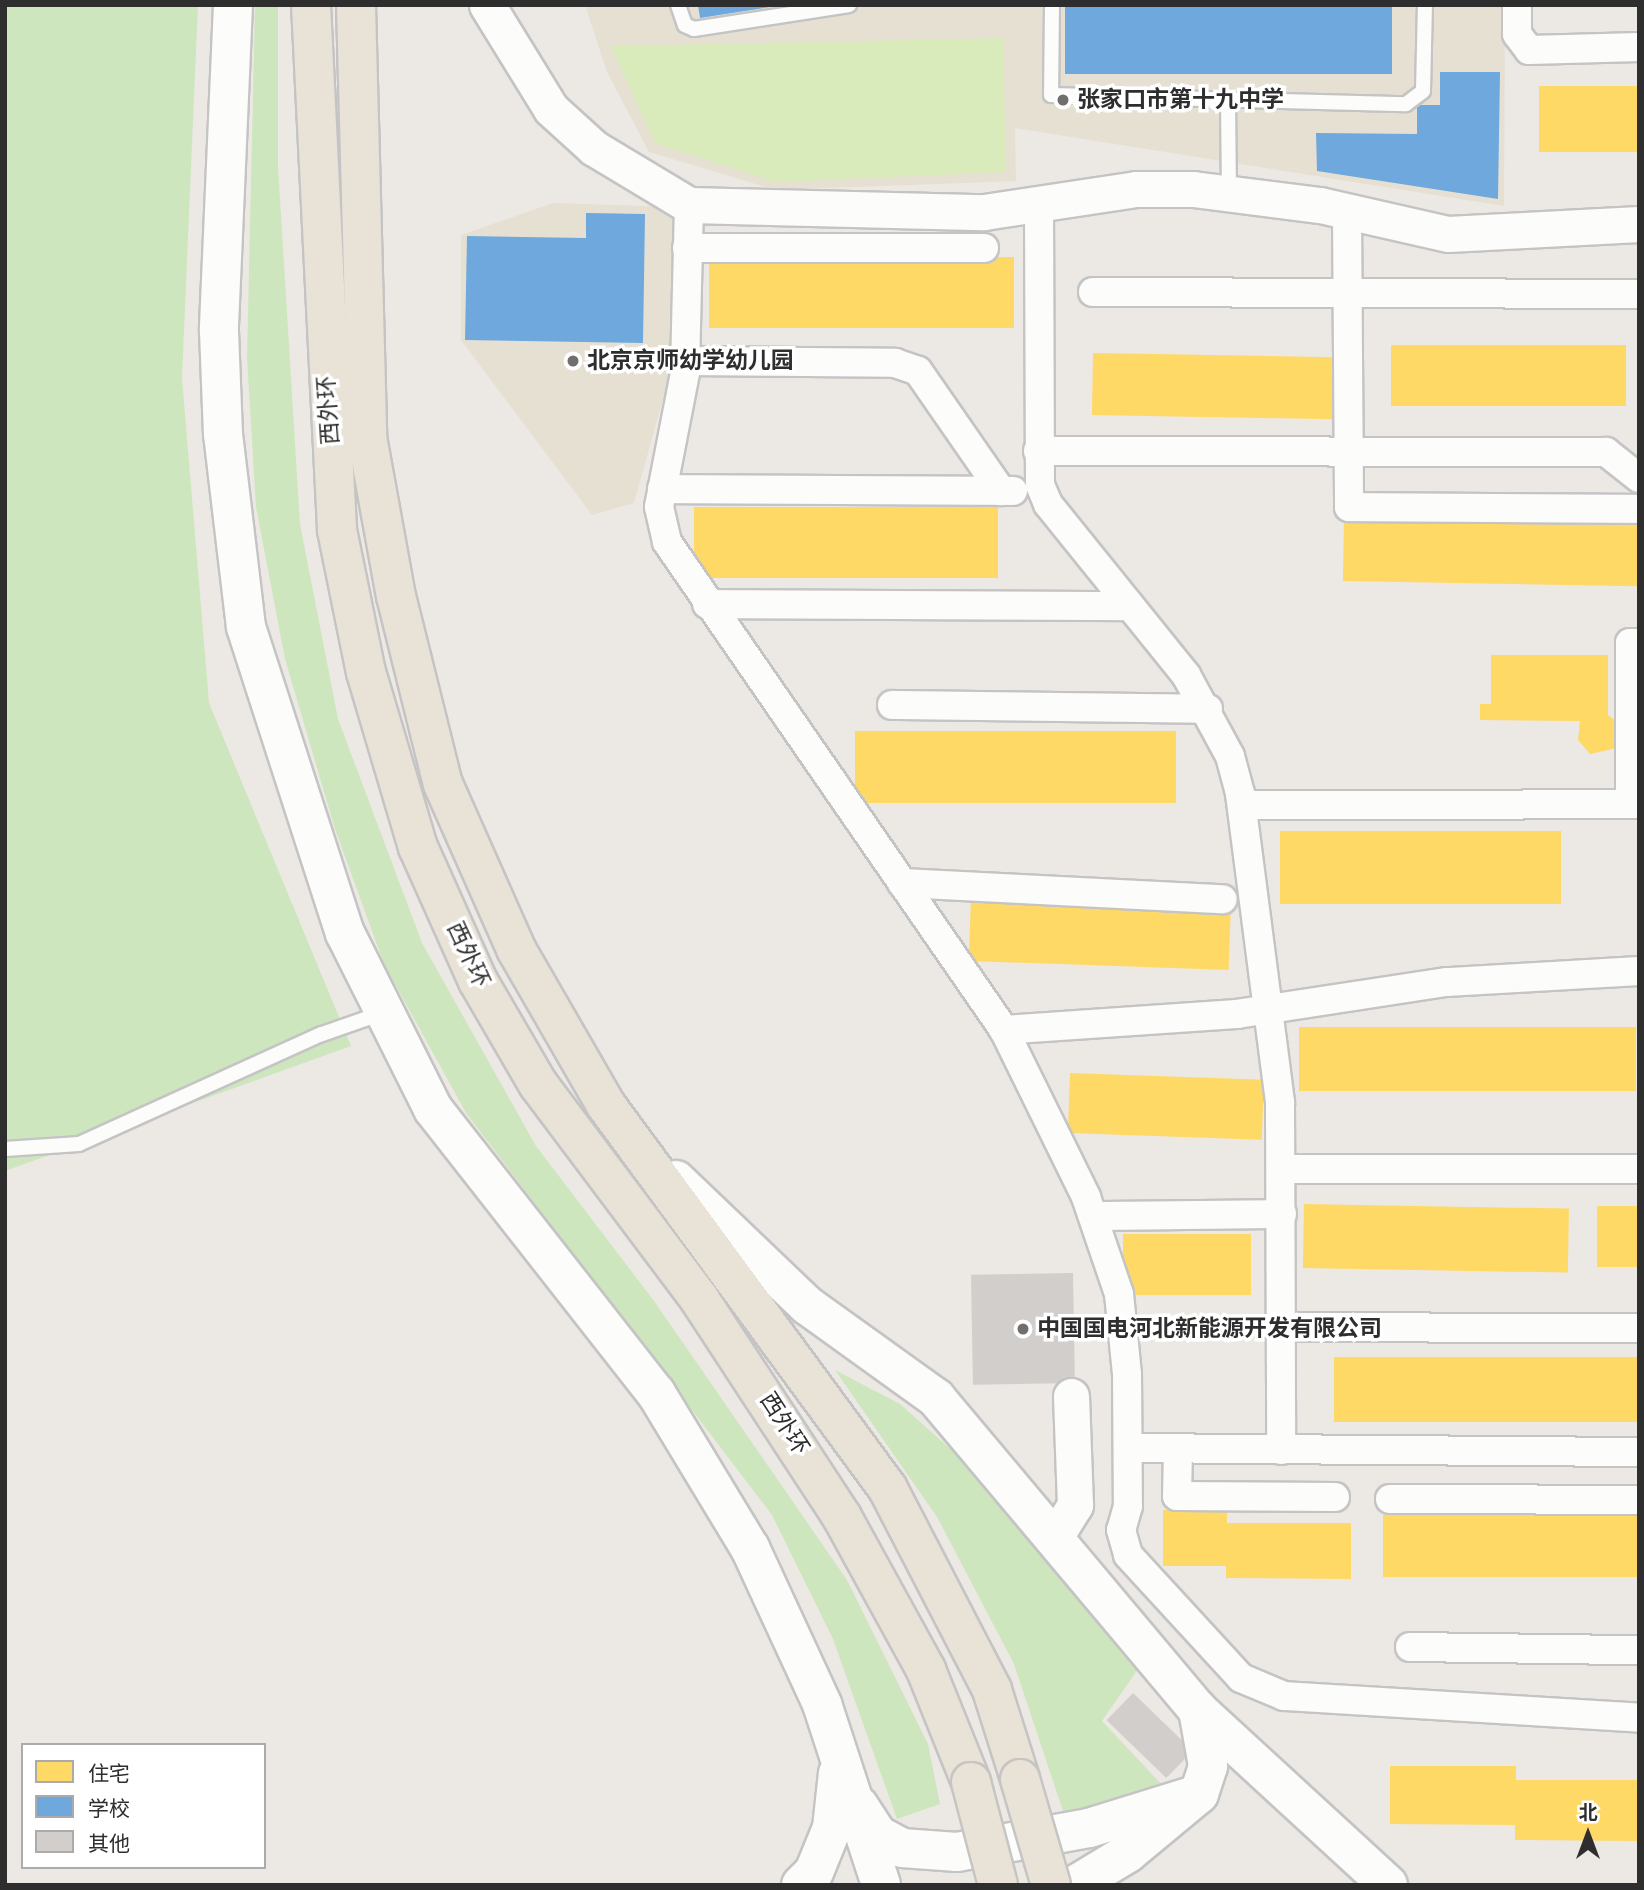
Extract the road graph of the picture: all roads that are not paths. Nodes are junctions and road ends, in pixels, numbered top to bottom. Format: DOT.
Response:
graph roads {
  1 [pos="233,5"];
  2 [pos="311,5"];
  3 [pos="356,5"];
  4 [pos="487,5"];
  5 [pos="678,5"];
  6 [pos="849,5"];
  7 [pos="1052,5"];
  8 [pos="1425,5"];
  9 [pos="1517,5"];
  10 [pos="1639,47"];
  11 [pos="1228,100"];
  12 [pos="1229,193"];
  13 [pos="1039,204"];
  14 [pos="689,205"];
  15 [pos="1347,212"];
  16 [pos="1639,224"];
  17 [pos="687,248"];
  18 [pos="984,248"];
  19 [pos="1093,292"];
  20 [pos="1347,293"];
  21 [pos="1637,294"];
  22 [pos="685,361"];
  23 [pos="1348,451"];
  24 [pos="1038,452"];
  25 [pos="1639,478"];
  26 [pos="662,489"];
  27 [pos="1001,491"];
  28 [pos="1043,492"];
  29 [pos="1639,509"];
  30 [pos="707,604"];
  31 [pos="1130,606"];
  32 [pos="1639,643"];
  33 [pos="892,705"];
  34 [pos="1208,709"];
  35 [pos="1634,804"];
  36 [pos="1242,805"];
  37 [pos="902,883"];
  38 [pos="1223,899"];
  39 [pos="1639,971"];
  40 [pos="1268,1008"];
  41 [pos="385,1013"];
  42 [pos="1004,1030"];
  43 [pos="594,1084"];
  44 [pos="5,1149"];
  45 [pos="1282,1169"];
  46 [pos="1639,1169"];
  47 [pos="1282,1214"];
  48 [pos="1093,1216"];
  49 [pos="1282,1327"];
  50 [pos="1639,1328"];
  51 [pos="1071,1396"];
  52 [pos="1128,1448"];
  53 [pos="1178,1449"];
  54 [pos="1281,1450"];
  55 [pos="1639,1452"];
  56 [pos="1335,1497"];
  57 [pos="1390,1499"];
  58 [pos="1639,1500"];
  59 [pos="1055,1537"];
  60 [pos="1410,1647"];
  61 [pos="1639,1650"];
  62 [pos="1198,1710"];
  63 [pos="1639,1718"];
  64 [pos="840,1754"];
  65 [pos="1199,1794"];
  66 [pos="852,1796"];
  67 [pos="802,1885"];
  68 [pos="881,1885"];
  69 [pos="998,1885"];
  70 [pos="1051,1885"];
  71 [pos="1075,1885"];
  72 [pos="1388,1885"];
  1 -- 41 [label="main road"];
  2 -- 69 [label="highway, 西外环, bridge"];
  3 -- 43 [label="highway, 西外环"];
  4 -- 14 [label="street"];
  5 -- 6 [label="lane"];
  7 -- 11 [label="lane"];
  8 -- 11 [label="lane"];
  9 -- 10 [label="street"];
  11 -- 12 [label="lane"];
  12 -- 13 [label="street"];
  12 -- 15 [label="street"];
  13 -- 14 [label="street"];
  13 -- 24 [label="street"];
  14 -- 17 [label="street"];
  15 -- 16 [label="street"];
  15 -- 20 [label="street"];
  17 -- 18 [label="street"];
  17 -- 22 [label="street"];
  19 -- 20 [label="street"];
  20 -- 21 [label="street"];
  20 -- 23 [label="street"];
  22 -- 26 [label="street"];
  22 -- 27 [label="street"];
  23 -- 24 [label="street"];
  23 -- 25 [label="street"];
  23 -- 29 [label="street"];
  24 -- 28 [label="street"];
  26 -- 27 [label="street"];
  26 -- 30 [label="street"];
  27 -- 28 [label="street"];
  28 -- 31 [label="street"];
  30 -- 31 [label="street"];
  30 -- 37 [label="street"];
  31 -- 34 [label="street"];
  32 -- 35 [label="street"];
  33 -- 34 [label="street"];
  34 -- 36 [label="street"];
  35 -- 36 [label="street"];
  36 -- 40 [label="street"];
  37 -- 38 [label="street"];
  37 -- 42 [label="street"];
  39 -- 40 [label="street"];
  40 -- 42 [label="street"];
  40 -- 45 [label="street"];
  41 -- 44 [label="lane"];
  41 -- 64 [label="main road"];
  42 -- 48 [label="street"];
  43 -- 59 [label="main road"];
  43 -- 70 [label="highway, 西外环, bridge"];
  45 -- 46 [label="street"];
  45 -- 47 [label="street"];
  47 -- 48 [label="street"];
  47 -- 49 [label="street"];
  48 -- 52 [label="street"];
  49 -- 50 [label="street"];
  49 -- 54 [label="street"];
  51 -- 59 [label="street"];
  52 -- 53 [label="street"];
  52 -- 63 [label="street"];
  53 -- 54 [label="street"];
  53 -- 56 [label="street"];
  54 -- 55 [label="street"];
  57 -- 58 [label="street"];
  59 -- 62 [label="main road"];
  60 -- 61 [label="street"];
  62 -- 65 [label="main road"];
  62 -- 72 [label="main road"];
  64 -- 66 [label="main road"];
  64 -- 67 [label="main road"];
  65 -- 66 [label="main road"];
  65 -- 71 [label="main road"];
  66 -- 68 [label="main road"];
}
